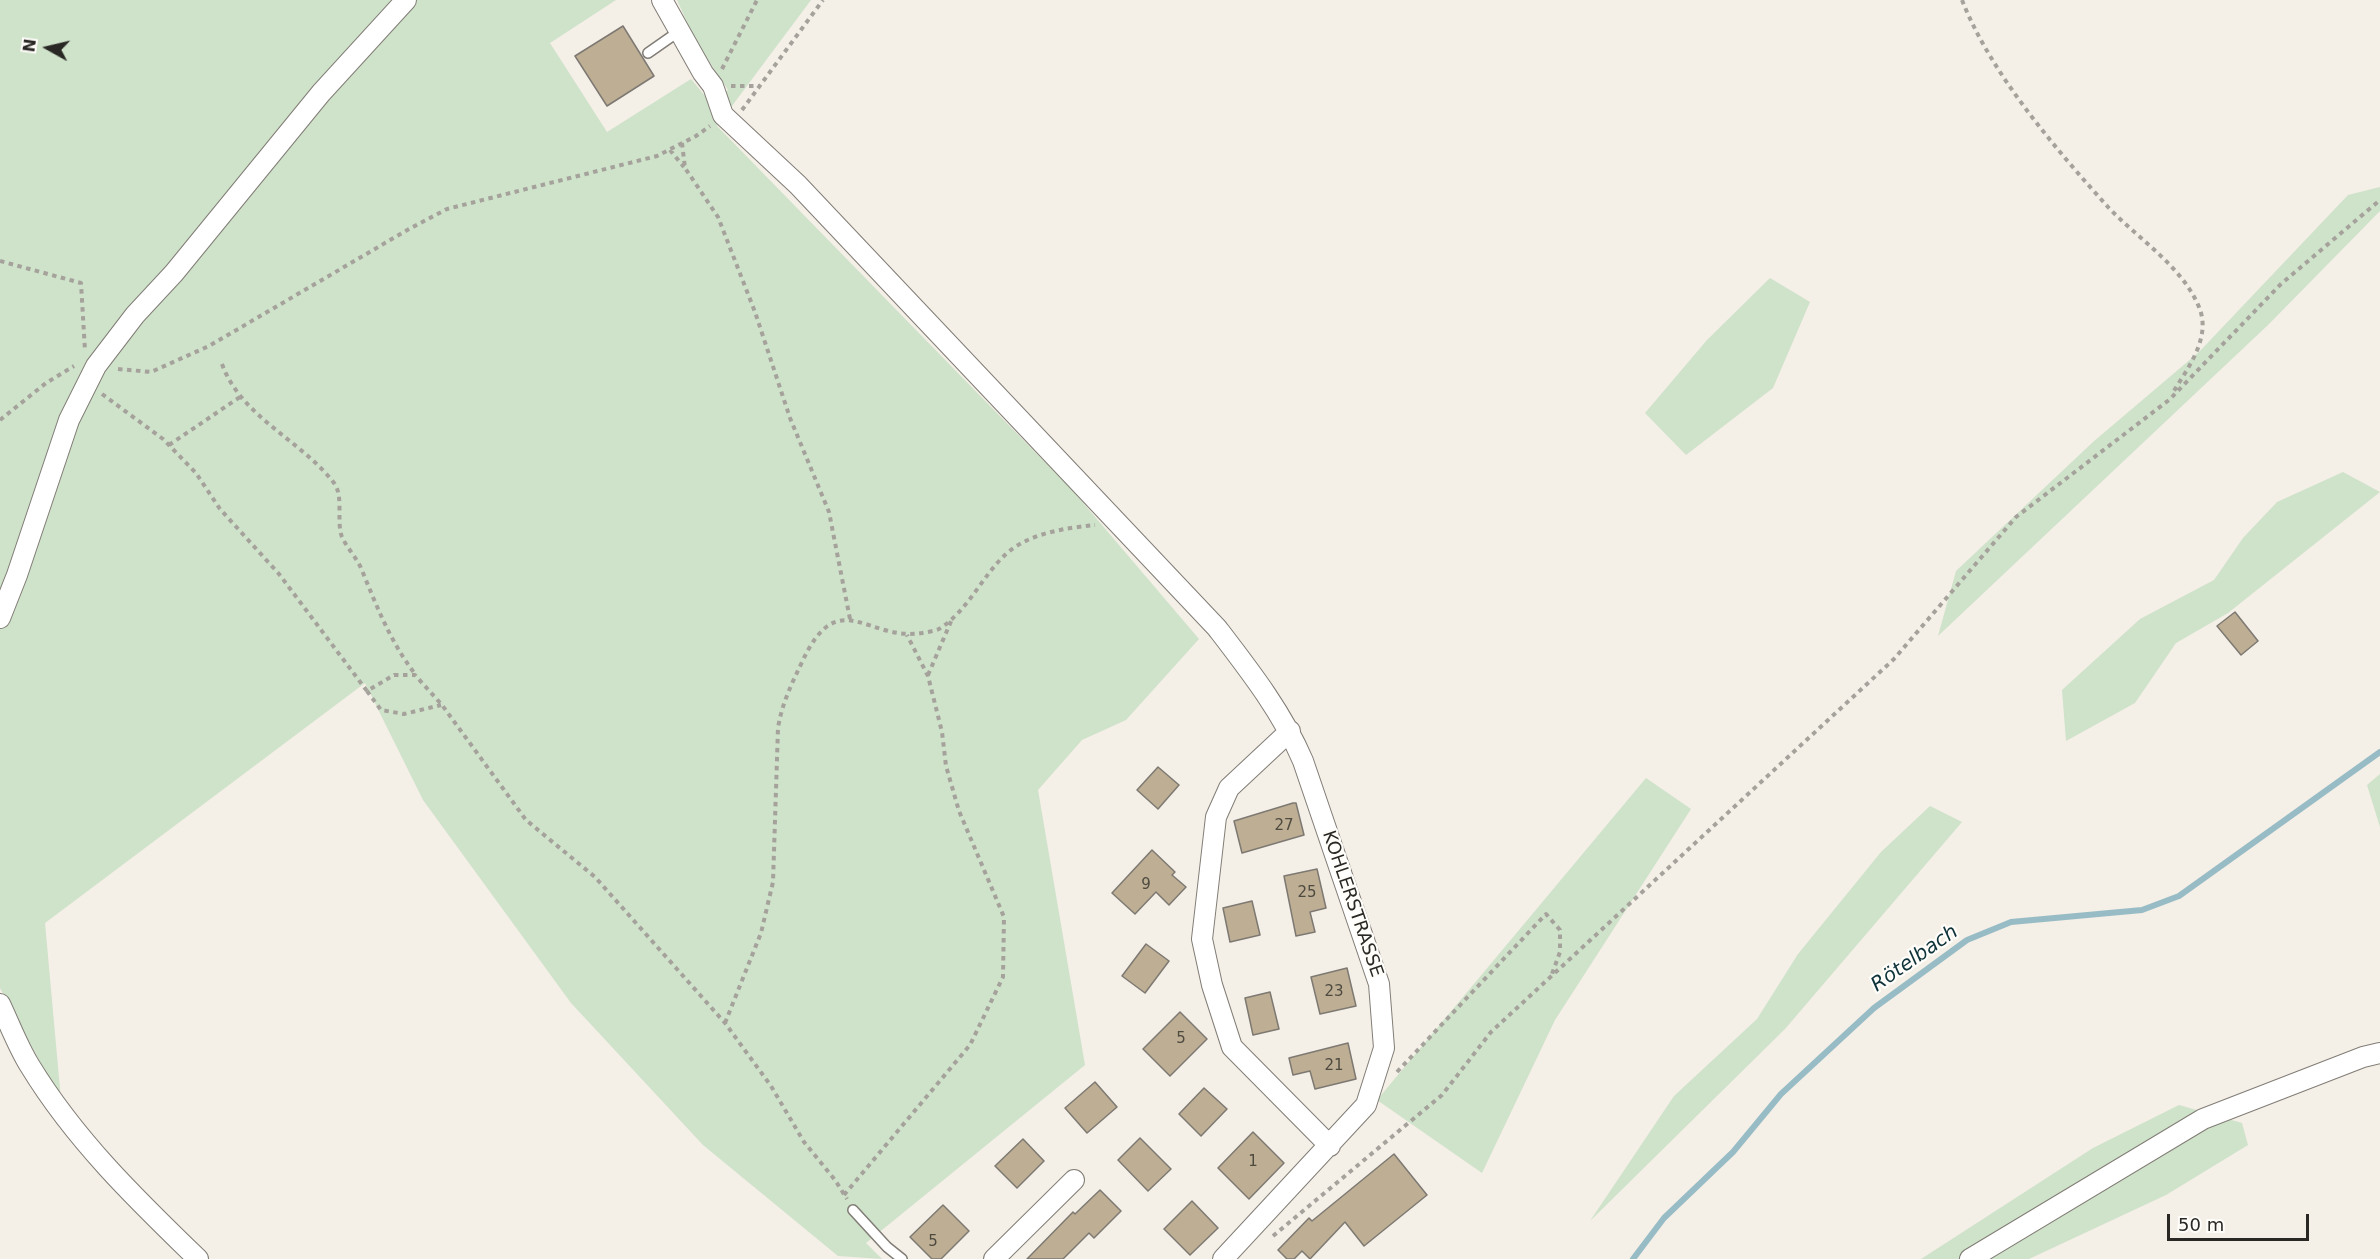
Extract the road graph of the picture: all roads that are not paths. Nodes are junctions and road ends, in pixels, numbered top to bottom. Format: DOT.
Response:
graph roads {
  1 [pos="406,0"];
  2 [pos="662,0"];
  3 [pos="678,32"];
  4 [pos="648,52"];
  5 [pos="0,618"];
  6 [pos="1290,731"];
  7 [pos="0,1004"];
  8 [pos="2380,1053"];
  9 [pos="1330,1146"];
  10 [pos="1074,1180"];
  11 [pos="853,1210"];
  12 [pos="198,1259"];
  13 [pos="902,1259"];
  14 [pos="994,1259"];
  15 [pos="1223,1259"];
  16 [pos="1970,1259"];
  1 -- 5 [label="street"];
  2 -- 3 [label="street"];
  3 -- 4 [label="lane"];
  3 -- 6 [label="street, KOHLERSTRASSE"];
  6 -- 9 [label="street, KOHLERSTRASSE"];
  6 -- 9 [label="street"];
  7 -- 12 [label="street"];
  8 -- 16 [label="street"];
  9 -- 15 [label="street, KOHLERSTRASSE"];
  10 -- 14 [label="street"];
  11 -- 13 [label="lane"];
}
